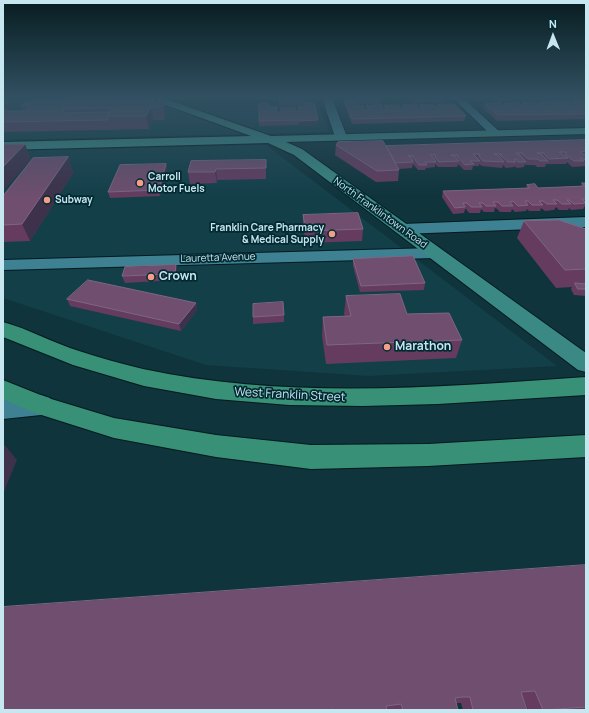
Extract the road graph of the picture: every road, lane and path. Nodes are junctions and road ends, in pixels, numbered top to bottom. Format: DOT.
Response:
graph roads {
  1 [pos="248,131"];
  2 [pos="340,131"];
  3 [pos="493,131"];
  4 [pos="578,131"];
  5 [pos="496,134"];
  6 [pos="342,137"];
  7 [pos="270,139"];
  8 [pos="3,146"];
  9 [pos="586,222"];
  10 [pos="402,229"];
  11 [pos="434,253"];
  12 [pos="3,266"];
  13 [pos="3,329"];
  14 [pos="586,364"];
  15 [pos="586,386"];
  16 [pos="3,389"];
  17 [pos="41,405"];
  18 [pos="3,409"];
  19 [pos="586,446"];
  1 -- 7 [label="main road, North Franklintown Road"];
  2 -- 6 [label="street"];
  3 -- 5 [label="street"];
  4 -- 5 [label="main road"];
  5 -- 6 [label="main road"];
  6 -- 7 [label="main road"];
  7 -- 8 [label="main road"];
  7 -- 10 [label="main road, North Franklintown Road"];
  9 -- 10 [label="street"];
  10 -- 11 [label="main road, North Franklintown Road"];
  11 -- 12 [label="street, Lauretta Avenue"];
  11 -- 14 [label="main road, North Franklintown Road"];
  13 -- 15 [label="main road, West Franklin Street"];
  16 -- 17 [label="main road"];
  17 -- 18 [label="street"];
  17 -- 19 [label="main road"];
}
